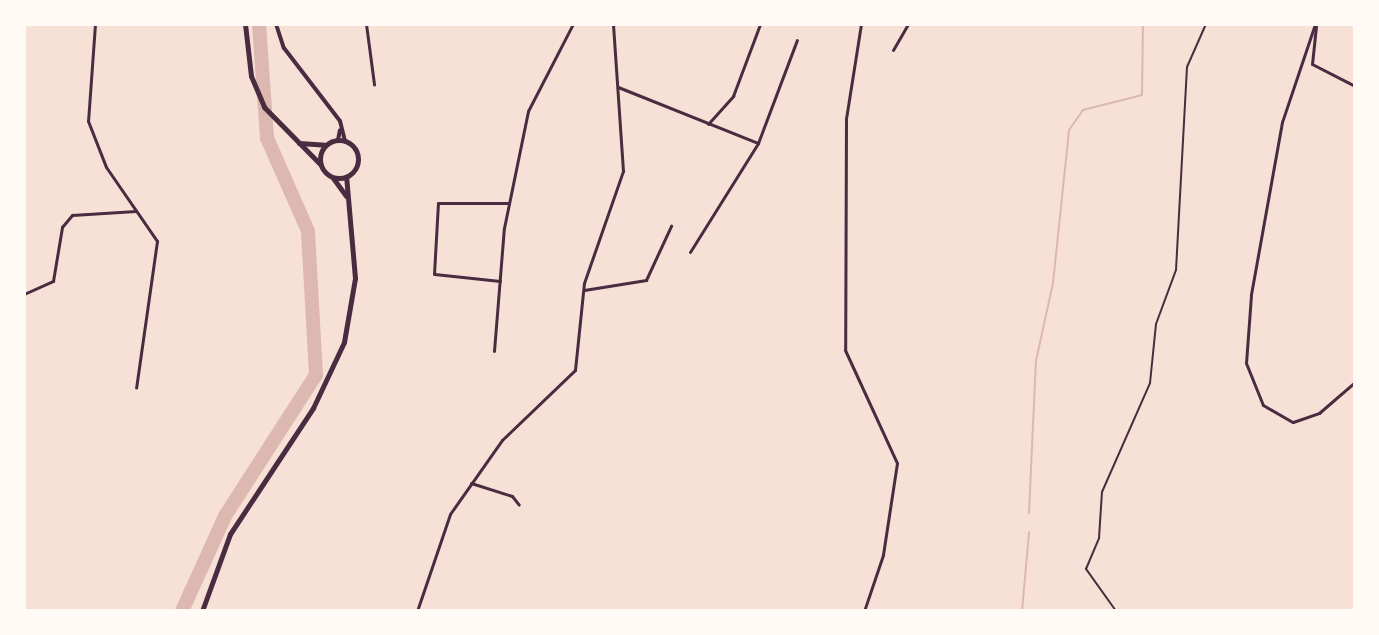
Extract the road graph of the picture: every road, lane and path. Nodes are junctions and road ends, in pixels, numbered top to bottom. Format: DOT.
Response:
graph roads {
  1 [pos="95,24"];
  2 [pos="245,24"];
  3 [pos="276,24"];
  4 [pos="366,24"];
  5 [pos="573,24"];
  6 [pos="613,24"];
  7 [pos="760,24"];
  8 [pos="861,24"];
  9 [pos="908,24"];
  10 [pos="1206,24"];
  11 [pos="1316,24"];
  12 [pos="797,40"];
  13 [pos="893,50"];
  14 [pos="374,84"];
  15 [pos="1355,86"];
  16 [pos="618,87"];
  17 [pos="708,124"];
  18 [pos="341,128"];
  19 [pos="338,140"];
  20 [pos="345,141"];
  21 [pos="298,143"];
  22 [pos="758,143"];
  23 [pos="326,145"];
  24 [pos="321,165"];
  25 [pos="346,176"];
  26 [pos="333,177"];
  27 [pos="347,197"];
  28 [pos="508,203"];
  29 [pos="136,211"];
  30 [pos="671,226"];
  31 [pos="690,252"];
  32 [pos="500,281"];
  33 [pos="583,290"];
  34 [pos="24,294"];
  35 [pos="494,351"];
  36 [pos="1355,382"];
  37 [pos="136,388"];
  38 [pos="471,483"];
  39 [pos="519,505"];
  40 [pos="202,611"];
  41 [pos="417,611"];
  42 [pos="864,611"];
  43 [pos="1116,611"];
  1 -- 29 [label="street"];
  2 -- 21 [label="main road"];
  3 -- 18 [label="street"];
  4 -- 14 [label="street"];
  5 -- 28 [label="street"];
  6 -- 16 [label="street"];
  7 -- 17 [label="street"];
  8 -- 42 [label="street"];
  9 -- 13 [label="street"];
  10 -- 43 [label="path"];
  11 -- 15 [label="street"];
  11 -- 36 [label="street"];
  12 -- 22 [label="street"];
  16 -- 17 [label="street"];
  16 -- 33 [label="street"];
  17 -- 22 [label="street"];
  18 -- 19 [label="street"];
  18 -- 20 [label="street"];
  19 -- 20 [label="main road"];
  19 -- 23 [label="main road"];
  20 -- 25 [label="main road"];
  21 -- 23 [label="main road"];
  21 -- 24 [label="main road"];
  22 -- 31 [label="street"];
  23 -- 24 [label="main road"];
  24 -- 26 [label="main road"];
  25 -- 26 [label="main road"];
  25 -- 27 [label="main road"];
  26 -- 27 [label="main road"];
  27 -- 40 [label="main road"];
  28 -- 32 [label="street"];
  28 -- 32 [label="street"];
  29 -- 34 [label="street"];
  29 -- 37 [label="street"];
  30 -- 33 [label="street"];
  32 -- 35 [label="street"];
  33 -- 38 [label="street"];
  38 -- 39 [label="street"];
  38 -- 41 [label="street"];
}
